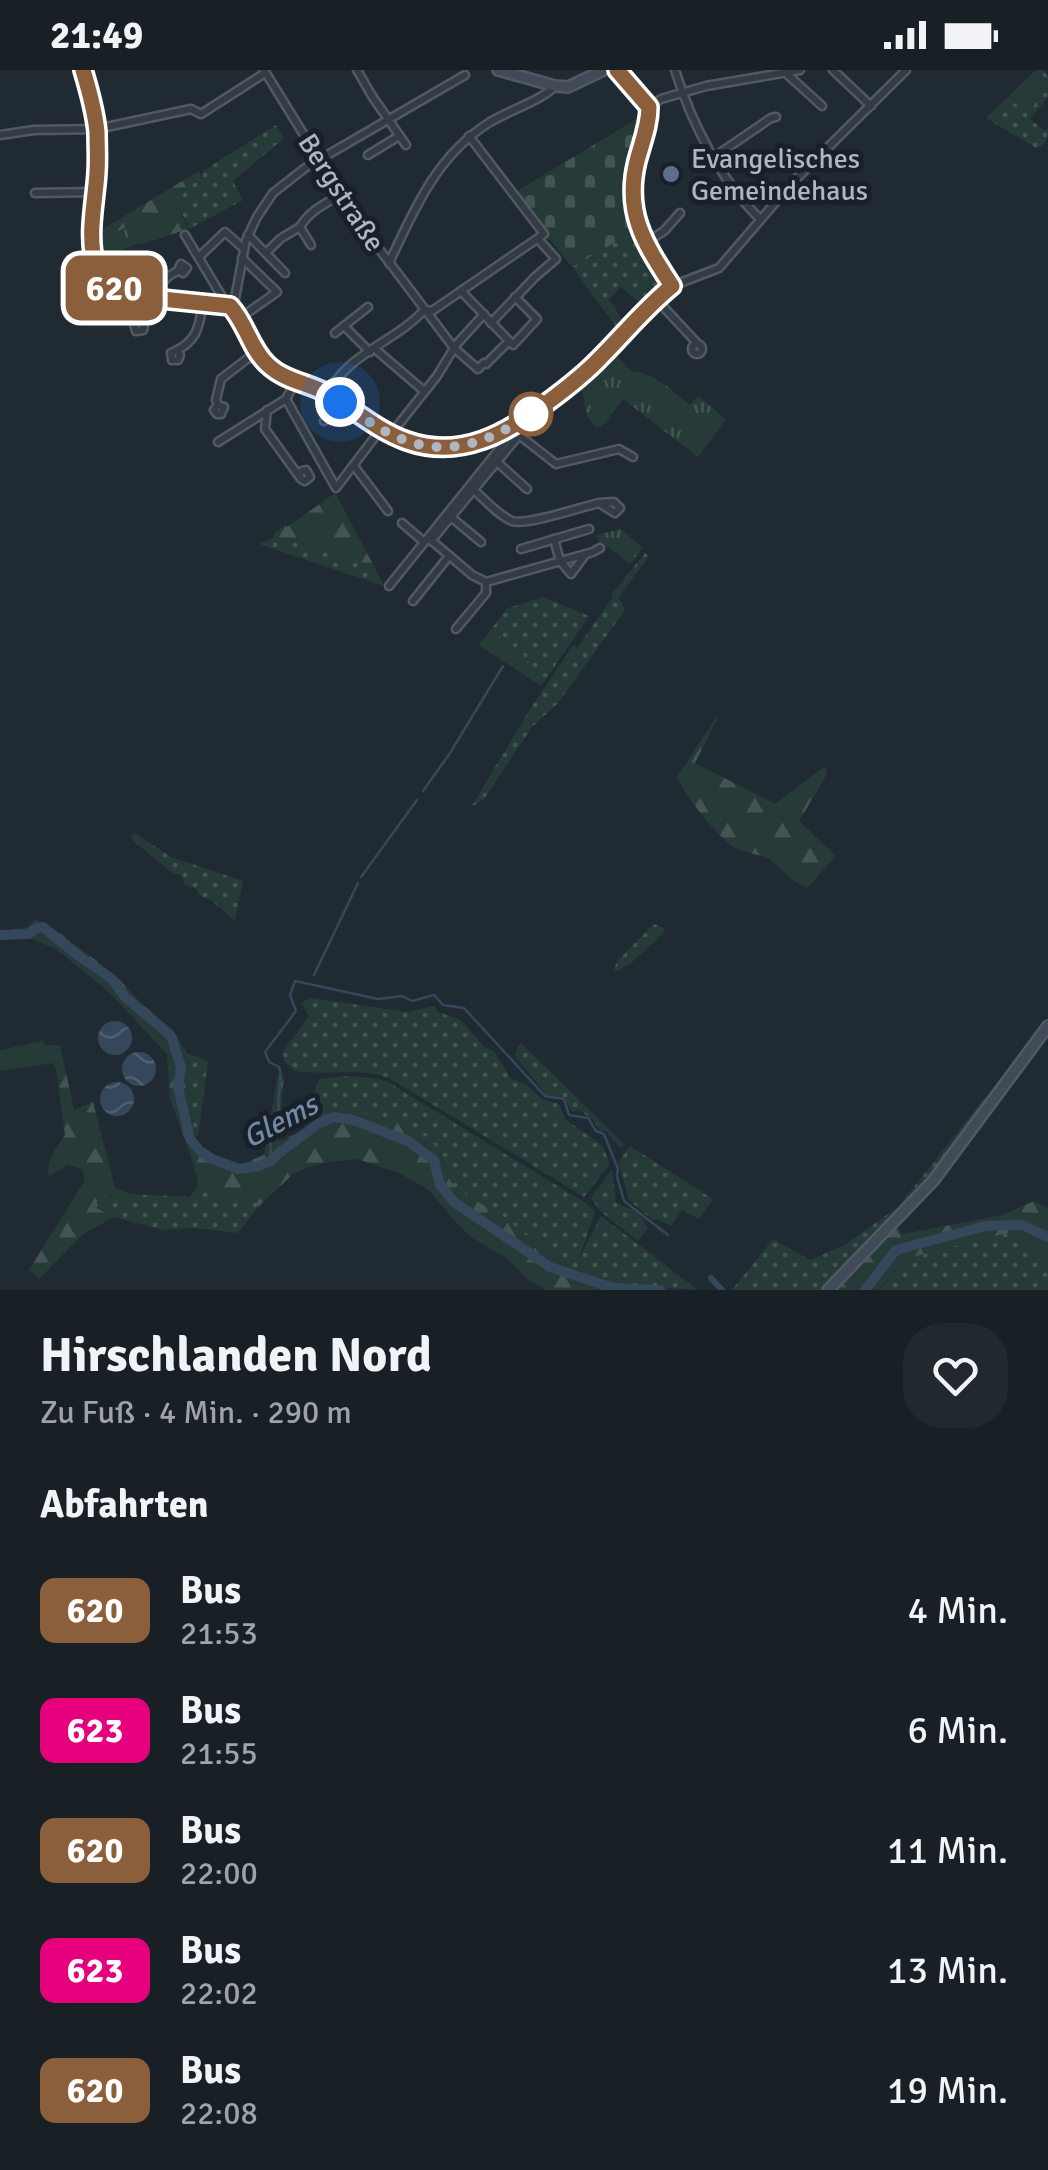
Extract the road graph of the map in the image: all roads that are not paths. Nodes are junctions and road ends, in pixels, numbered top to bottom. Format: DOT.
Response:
graph roads {
  1 [pos="83,70"];
  2 [pos="357,70"];
  3 [pos="498,70"];
  4 [pos="604,70"];
  5 [pos="616,70"];
  6 [pos="675,70"];
  7 [pos="800,70"];
  8 [pos="833,70"];
  9 [pos="906,70"];
  10 [pos="264,71"];
  11 [pos="787,74"];
  12 [pos="465,75"];
  13 [pos="555,86"];
  14 [pos="682,94"];
  15 [pos="822,106"];
  16 [pos="871,106"];
  17 [pos="649,107"];
  18 [pos="776,117"];
  19 [pos="389,120"];
  20 [pos="96,129"];
  21 [pos="0,135"];
  22 [pos="400,136"];
  23 [pos="468,136"];
  24 [pos="406,146"];
  25 [pos="368,156"];
  26 [pos="714,157"];
  27 [pos="320,160"];
  28 [pos="95,192"];
  29 [pos="35,193"];
  30 [pos="340,195"];
  31 [pos="680,213"];
  32 [pos="760,219"];
  33 [pos="300,226"];
  34 [pos="186,235"];
  35 [pos="248,235"];
  36 [pos="541,236"];
  37 [pos="646,243"];
  38 [pos="311,245"];
  39 [pos="243,253"];
  40 [pos="266,253"];
  41 [pos="199,258"];
  42 [pos="389,263"];
  43 [pos="178,272"];
  44 [pos="285,273"];
  45 [pos="672,286"];
  46 [pos="460,291"];
  47 [pos="514,298"];
  48 [pos="656,298"];
  49 [pos="157,299"];
  50 [pos="203,303"];
  51 [pos="230,307"];
  52 [pos="368,307"];
  53 [pos="424,310"];
  54 [pos="484,314"];
  55 [pos="240,318"];
  56 [pos="141,323"];
  57 [pos="490,323"];
  58 [pos="344,326"];
  59 [pos="335,333"];
  60 [pos="509,341"];
  61 [pos="697,343"];
  62 [pos="454,347"];
  63 [pos="372,350"];
  64 [pos="178,352"];
  65 [pos="256,352"];
  66 [pos="294,382"];
  67 [pos="424,390"];
  68 [pos="328,394"];
  69 [pos="286,399"];
  70 [pos="340,402"];
  71 [pos="218,405"];
  72 [pos="267,410"];
  73 [pos="324,421"];
  74 [pos="515,426"];
  75 [pos="381,429"];
  76 [pos="392,434"];
  77 [pos="520,436"];
  78 [pos="509,438"];
  79 [pos="218,442"];
  80 [pos="633,457"];
  81 [pos="497,462"];
  82 [pos="354,466"];
  83 [pos="299,475"];
  84 [pos="527,488"];
  85 [pos="474,490"];
  86 [pos="599,503"];
  87 [pos="388,511"];
  88 [pos="452,518"];
  89 [pos="402,523"];
  90 [pos="590,529"];
  91 [pos="554,539"];
  92 [pos="428,542"];
  93 [pos="482,542"];
  94 [pos="600,548"];
  95 [pos="520,549"];
  96 [pos="586,554"];
  97 [pos="449,556"];
  98 [pos="560,561"];
  99 [pos="486,582"];
  100 [pos="389,586"];
  101 [pos="413,600"];
  102 [pos="456,629"];
  103 [pos="1048,1026"];
  104 [pos="828,1290"];
  1 -- 20 [label="street"];
  2 -- 19 [label="street"];
  3 -- 13 [label="street"];
  4 -- 13 [label="street"];
  5 -- 17 [label="street"];
  6 -- 14 [label="street"];
  7 -- 11 [label="street"];
  8 -- 16 [label="street"];
  9 -- 16 [label="street"];
  10 -- 20 [label="street"];
  10 -- 27 [label="street, Bergstraße"];
  11 -- 14 [label="street"];
  11 -- 15 [label="street"];
  12 -- 19 [label="street"];
  13 -- 23 [label="street"];
  14 -- 17 [label="street"];
  14 -- 26 [label="street"];
  16 -- 32 [label="street"];
  17 -- 37 [label="street"];
  18 -- 26 [label="street"];
  19 -- 22 [label="street"];
  19 -- 27 [label="street"];
  20 -- 21 [label="street"];
  20 -- 28 [label="street"];
  22 -- 24 [label="street"];
  22 -- 25 [label="street"];
  23 -- 36 [label="street"];
  23 -- 42 [label="street"];
  26 -- 32 [label="street"];
  27 -- 30 [label="street, Bergstraße"];
  27 -- 35 [label="street"];
  28 -- 29 [label="street"];
  28 -- 49 [label="street"];
  30 -- 33 [label="street"];
  30 -- 42 [label="street, Bergstraße"];
  31 -- 37 [label="street"];
  32 -- 45 [label="street"];
  33 -- 38 [label="street"];
  33 -- 40 [label="street"];
  34 -- 41 [label="street"];
  35 -- 39 [label="street"];
  35 -- 40 [label="street"];
  36 -- 46 [label="street"];
  36 -- 47 [label="street"];
  37 -- 45 [label="street"];
  39 -- 41 [label="street"];
  39 -- 51 [label="street"];
  39 -- 55 [label="street"];
  40 -- 44 [label="street"];
  41 -- 51 [label="street"];
  42 -- 53 [label="street, Bergstraße"];
  43 -- 49 [label="street"];
  45 -- 48 [label="street"];
  46 -- 53 [label="street"];
  46 -- 54 [label="street"];
  47 -- 57 [label="street"];
  47 -- 60 [label="street"];
  48 -- 61 [label="street"];
  48 -- 74 [label="street"];
  49 -- 50 [label="street"];
  49 -- 56 [label="street"];
  50 -- 51 [label="street"];
  50 -- 64 [label="street"];
  51 -- 55 [label="street"];
  52 -- 58 [label="street"];
  53 -- 62 [label="street, Bergstraße"];
  53 -- 63 [label="street"];
  54 -- 57 [label="street"];
  54 -- 62 [label="street"];
  55 -- 65 [label="street"];
  57 -- 60 [label="street"];
  58 -- 59 [label="street"];
  58 -- 63 [label="street"];
  60 -- 62 [label="street, Bergstraße"];
  62 -- 67 [label="street"];
  63 -- 67 [label="street"];
  63 -- 68 [label="street"];
  65 -- 66 [label="street"];
  65 -- 71 [label="street"];
  66 -- 68 [label="street"];
  66 -- 69 [label="street"];
  67 -- 76 [label="street"];
  68 -- 70 [label="street"];
  69 -- 72 [label="street"];
  69 -- 82 [label="street"];
  70 -- 73 [label="street"];
  70 -- 75 [label="street"];
  72 -- 79 [label="street"];
  72 -- 83 [label="street"];
  74 -- 76 [label="street"];
  74 -- 77 [label="street"];
  75 -- 76 [label="street"];
  75 -- 82 [label="street"];
  77 -- 80 [label="street"];
  77 -- 81 [label="street"];
  78 -- 92 [label="street"];
  81 -- 84 [label="street"];
  81 -- 85 [label="street"];
  82 -- 87 [label="street"];
  85 -- 86 [label="street"];
  85 -- 88 [label="street"];
  88 -- 92 [label="street"];
  88 -- 93 [label="street"];
  89 -- 92 [label="street"];
  90 -- 91 [label="street"];
  91 -- 95 [label="street"];
  91 -- 98 [label="street"];
  92 -- 97 [label="street"];
  92 -- 100 [label="street"];
  94 -- 96 [label="street"];
  96 -- 98 [label="street"];
  96 -- 98 [label="street"];
  97 -- 99 [label="street"];
  97 -- 101 [label="street"];
  98 -- 99 [label="street"];
  99 -- 102 [label="street"];
  103 -- 104 [label="street"];
}
